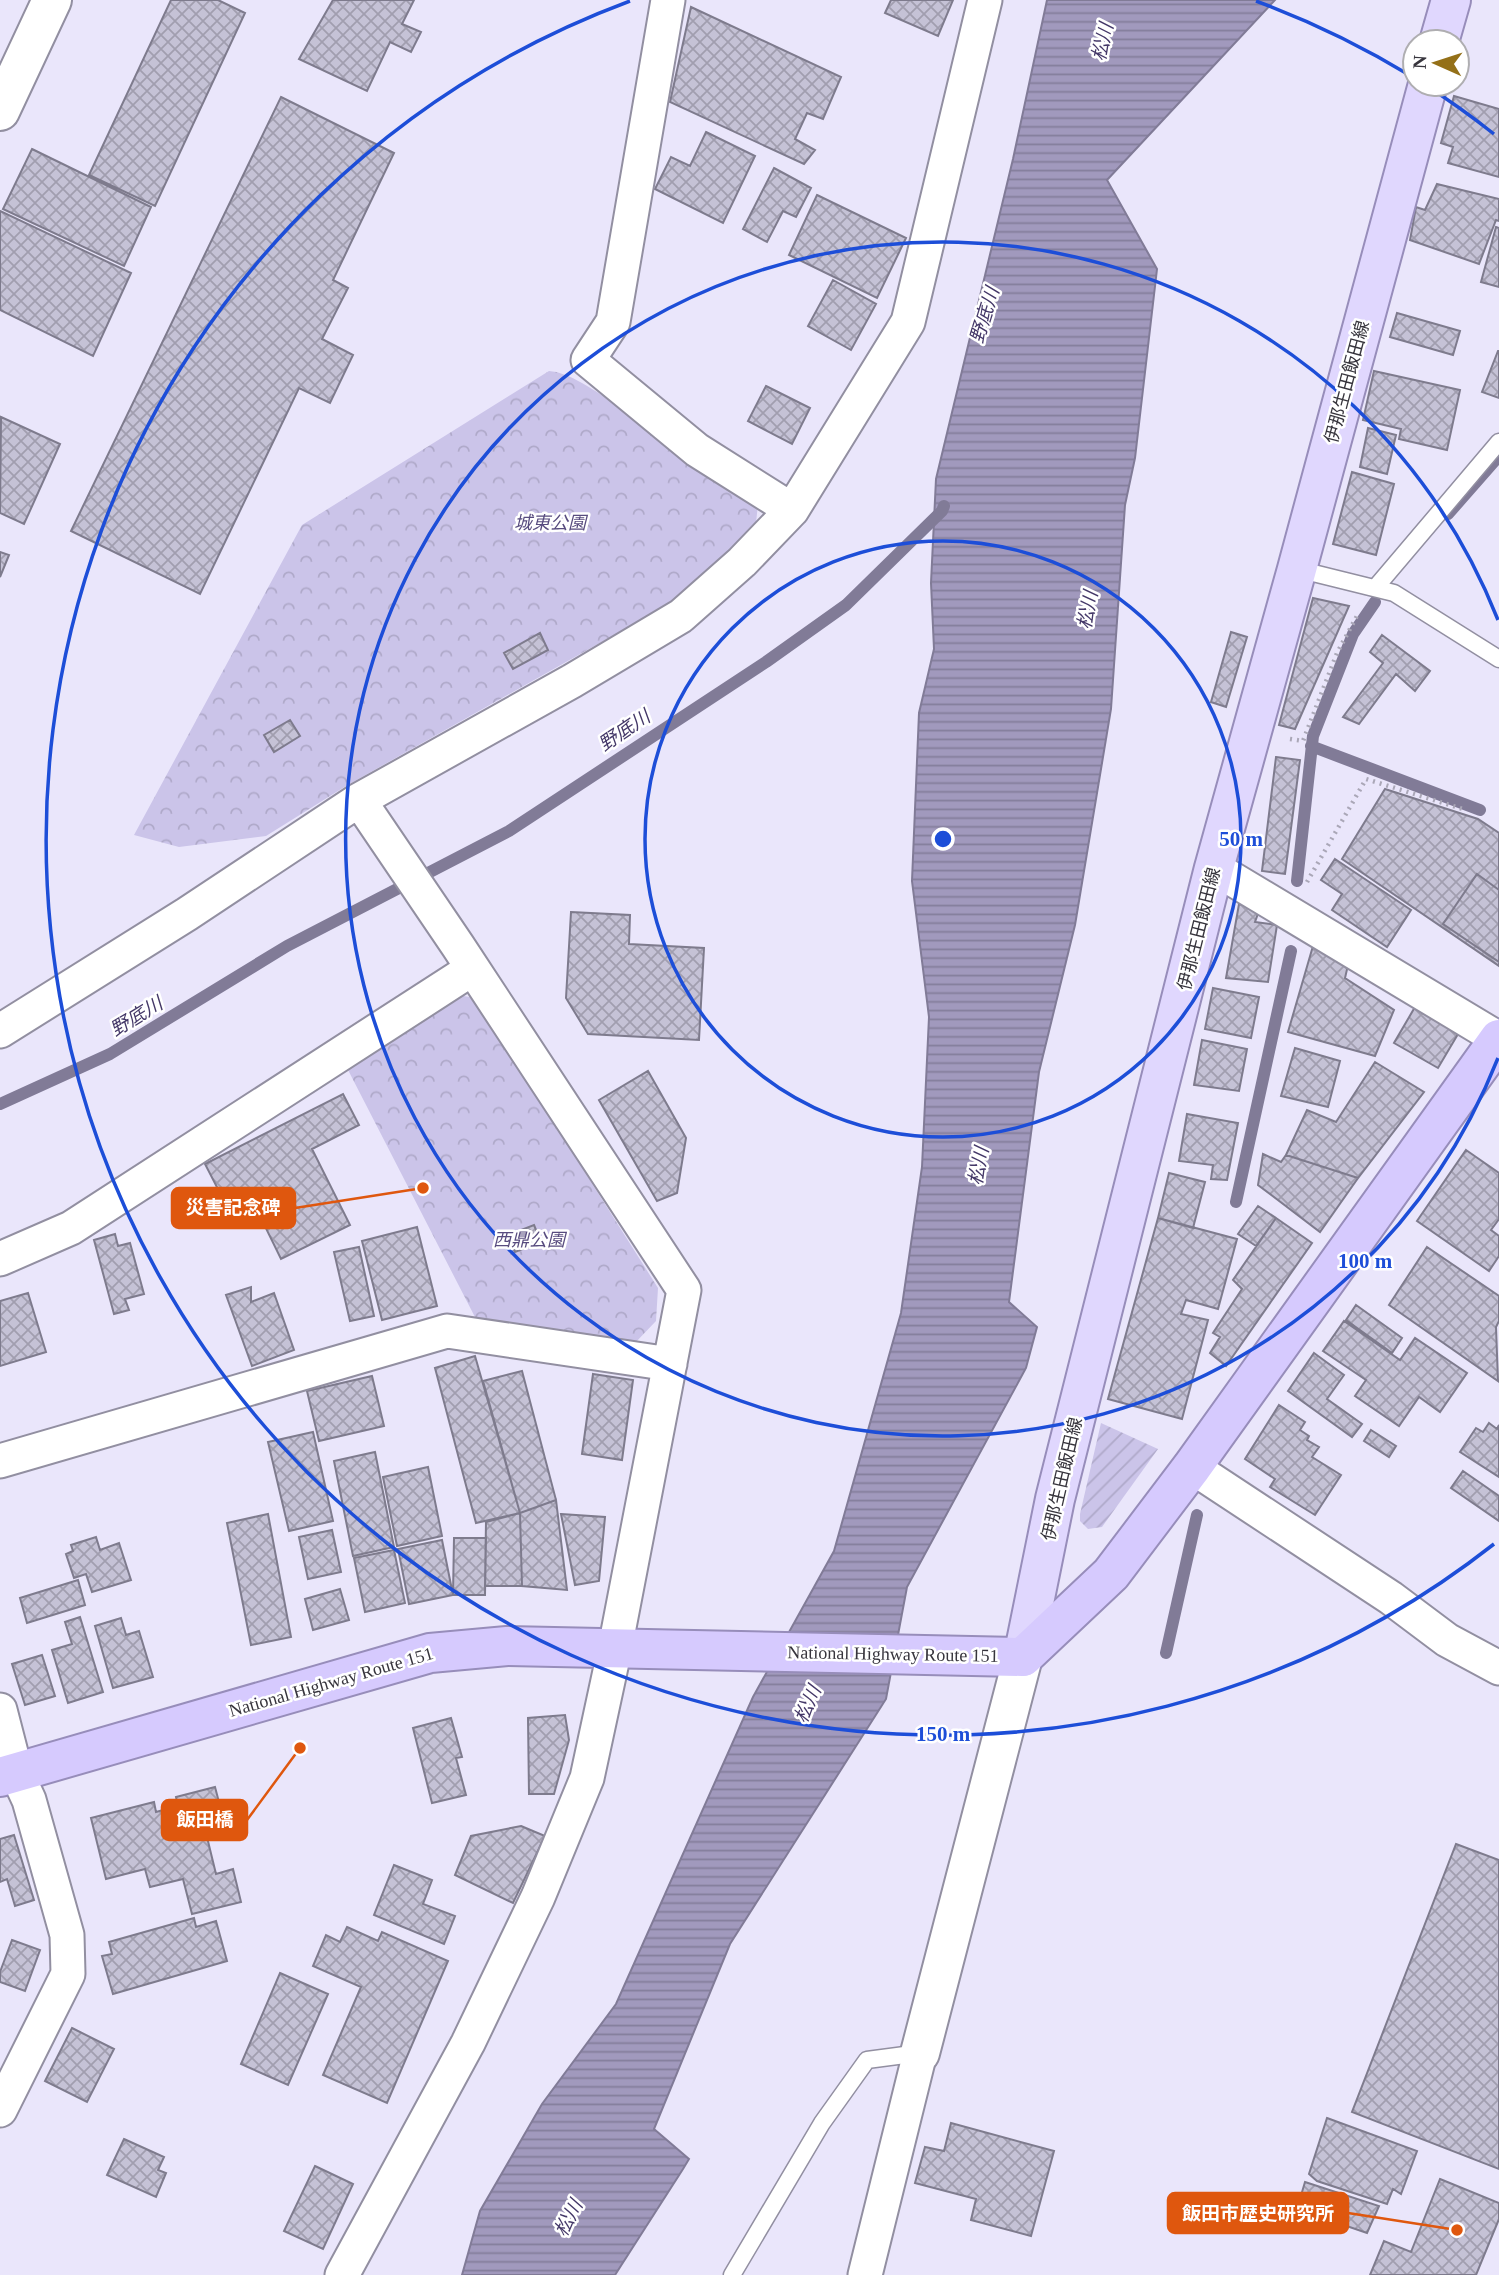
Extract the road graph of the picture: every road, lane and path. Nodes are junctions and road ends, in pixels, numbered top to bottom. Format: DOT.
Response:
graph roads {
  1 [pos="52,0"];
  2 [pos="668,0"];
  3 [pos="985,0"];
  4 [pos="1451,0"];
  5 [pos="1443,28"];
  6 [pos="1424,98"];
  7 [pos="0,111"];
  8 [pos="1499,442"];
  9 [pos="792,510"];
  10 [pos="1297,569"];
  11 [pos="1377,587"];
  12 [pos="1499,659"];
  13 [pos="1251,731"];
  14 [pos="359,800"];
  15 [pos="1466,810"];
  16 [pos="1214,868"];
  17 [pos="1289,913"];
  18 [pos="465,957"];
  19 [pos="0,1031"];
  20 [pos="1499,1039"];
  21 [pos="0,1259"];
  22 [pos="670,1364"];
  23 [pos="0,1461"];
  24 [pos="1192,1467"];
  25 [pos="630,1648"];
  26 [pos="1023,1657"];
  27 [pos="1499,1668"];
  28 [pos="0,1710"];
  29 [pos="8,1775"];
  30 [pos="920,2053"];
  31 [pos="0,2110"];
  32 [pos="342,2275"];
  33 [pos="732,2275"];
  34 [pos="865,2275"];
  1 -- 7 [label="street"];
  2 -- 9 [label="street"];
  3 -- 9 [label="street"];
  4 -- 5 [label="main road"];
  6 -- 10 [label="main road, 伊那生田飯田線"];
  8 -- 11 [label="lane"];
  9 -- 14 [label="street"];
  10 -- 11 [label="lane"];
  10 -- 13 [label="main road, 伊那生田飯田線"];
  11 -- 12 [label="lane"];
  11 -- 13 [label="path"];
  13 -- 16 [label="main road, 伊那生田飯田線"];
  14 -- 18 [label="street"];
  14 -- 19 [label="street"];
  15 -- 17 [label="path"];
  16 -- 17 [label="street"];
  16 -- 26 [label="main road, 伊那生田飯田線"];
  17 -- 20 [label="street"];
  18 -- 21 [label="street"];
  18 -- 22 [label="street"];
  20 -- 24 [label="highway, National Highway Route 151"];
  22 -- 23 [label="street"];
  22 -- 25 [label="street"];
  24 -- 26 [label="highway, National Highway Route 151"];
  24 -- 27 [label="street"];
  25 -- 26 [label="highway, National Highway Route 151"];
  25 -- 29 [label="highway, National Highway Route 151"];
  25 -- 32 [label="street"];
  26 -- 30 [label="street"];
  28 -- 29 [label="street"];
  29 -- 31 [label="street"];
  30 -- 33 [label="lane"];
  30 -- 34 [label="street"];
}
